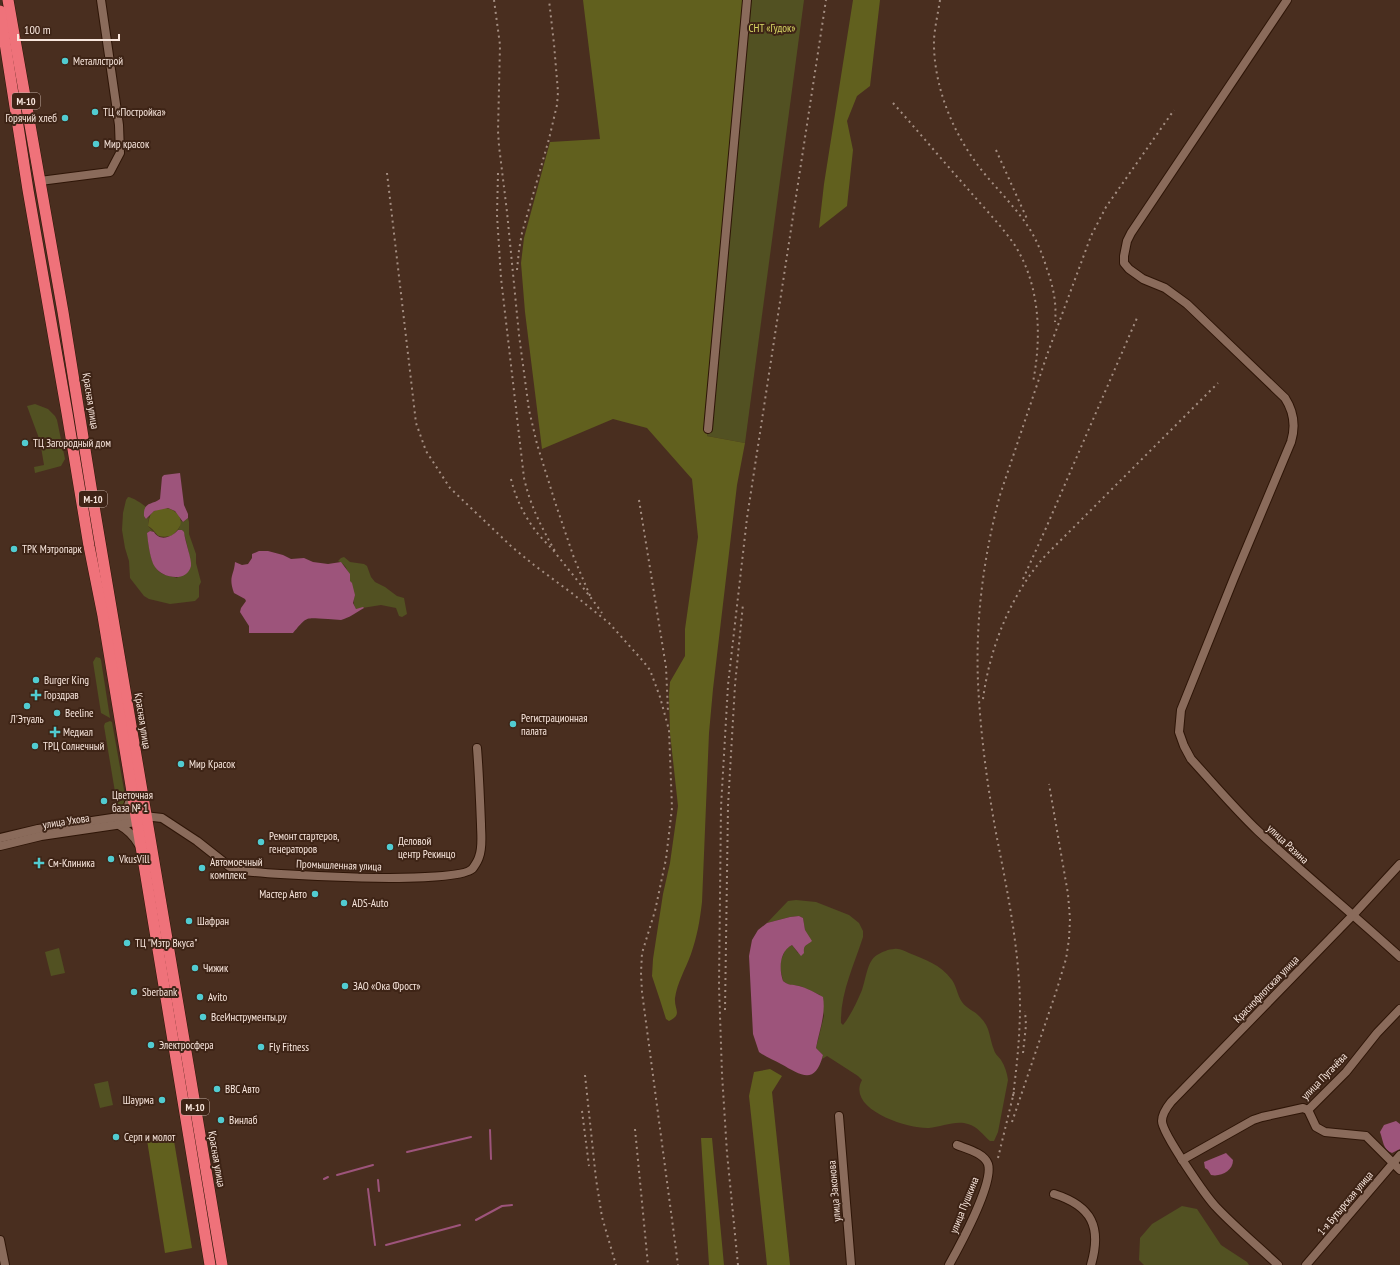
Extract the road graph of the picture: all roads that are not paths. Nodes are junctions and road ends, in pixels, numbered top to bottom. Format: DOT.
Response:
graph roads {
  1 [pos="8,0"];
  2 [pos="101,0"];
  3 [pos="747,0"];
  4 [pos="1287,0"];
  5 [pos="0,11"];
  6 [pos="40,181"];
  7 [pos="708,429"];
  8 [pos="477,748"];
  9 [pos="131,796"];
  10 [pos="139,818"];
  11 [pos="119,821"];
  12 [pos="0,838"];
  13 [pos="0,846"];
  14 [pos="141,851"];
  15 [pos="1400,864"];
  16 [pos="1354,914"];
  17 [pos="1400,956"];
  18 [pos="1400,1009"];
  19 [pos="1308,1110"];
  20 [pos="839,1116"];
  21 [pos="957,1145"];
  22 [pos="1400,1155"];
  23 [pos="1182,1160"];
  24 [pos="1393,1162"];
  25 [pos="1400,1170"];
  26 [pos="1054,1194"];
  27 [pos="0,1240"];
  28 [pos="5,1265"];
  29 [pos="210,1265"];
  30 [pos="222,1265"];
  31 [pos="851,1265"];
  32 [pos="949,1265"];
  33 [pos="1091,1265"];
  34 [pos="1278,1265"];
  35 [pos="1306,1265"];
  1 -- 6 [label="highway, М-10"];
  2 -- 6 [label="street"];
  3 -- 7 [label="street"];
  4 -- 16 [label="street, улица Разина"];
  5 -- 9 [label="highway, Красная улица / М-10"];
  6 -- 10 [label="highway, Красная улица / М-10"];
  8 -- 10 [label="street, Промышленная улица"];
  9 -- 10 [label="highway, Красная улица / М-10"];
  9 -- 11 [label="street"];
  10 -- 11 [label="street, улица Ухова"];
  10 -- 14 [label="highway, Красная улица / М-10"];
  10 -- 30 [label="highway, Красная улица / М-10"];
  11 -- 12 [label="street, улица Ухова"];
  11 -- 13 [label="street, улица Ухова"];
  11 -- 14 [label="street"];
  14 -- 29 [label="highway, Красная улица / М-10"];
  15 -- 16 [label="street, Краснофлотская улица"];
  16 -- 17 [label="street, улица Разина"];
  16 -- 23 [label="street, Краснофлотская улица"];
  18 -- 19 [label="street, улица Пугачёва"];
  19 -- 23 [label="street, улица Пугачёва"];
  19 -- 24 [label="street"];
  20 -- 31 [label="street, улица Законова"];
  21 -- 32 [label="street, улица Пушкина"];
  22 -- 24 [label="street, 1-я Бутырская улица"];
  23 -- 34 [label="street"];
  24 -- 25 [label="street"];
  24 -- 35 [label="street, 1-я Бутырская улица"];
  26 -- 33 [label="street"];
  27 -- 28 [label="street"];
}
